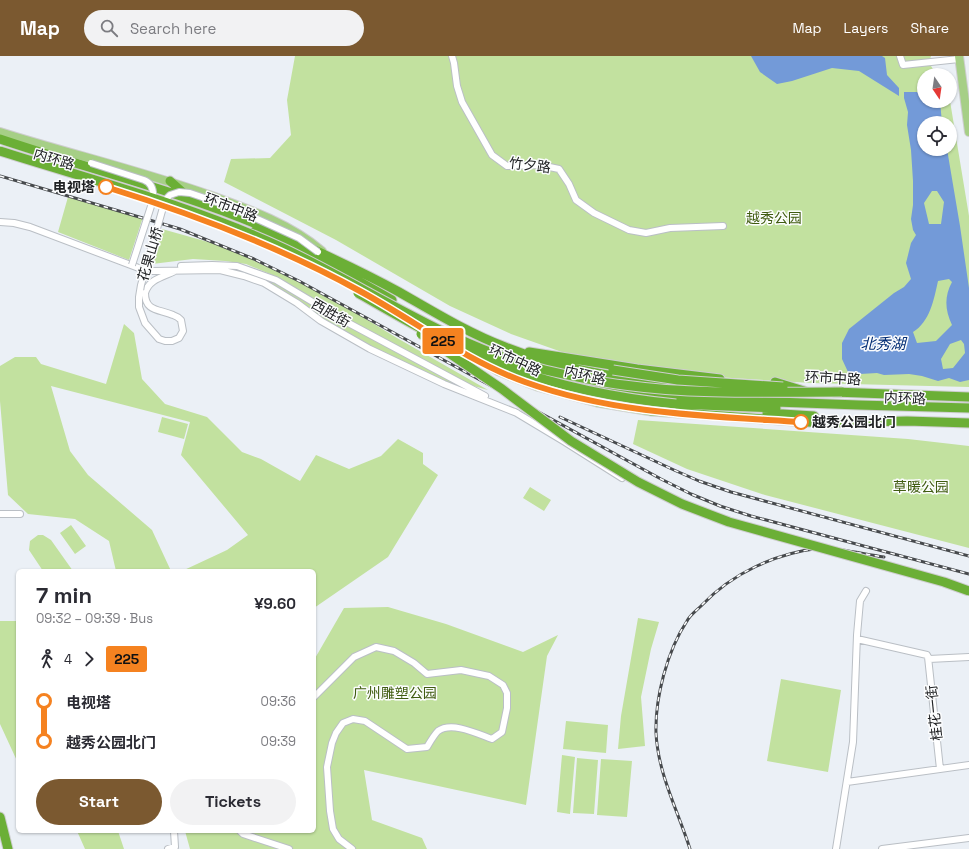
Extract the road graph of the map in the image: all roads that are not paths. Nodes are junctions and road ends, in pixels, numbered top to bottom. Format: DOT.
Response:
graph roads {
  1 [pos="452,56"];
  2 [pos="900,56"];
  3 [pos="959,58"];
  4 [pos="0,132"];
  5 [pos="969,132"];
  6 [pos="0,139"];
  7 [pos="0,146"];
  8 [pos="46,146"];
  9 [pos="0,152"];
  10 [pos="0,157"];
  11 [pos="170,181"];
  12 [pos="190,199"];
  13 [pos="0,222"];
  14 [pos="723,226"];
  15 [pos="318,252"];
  16 [pos="327,256"];
  17 [pos="132,265"];
  18 [pos="179,270"];
  19 [pos="370,300"];
  20 [pos="420,321"];
  21 [pos="457,338"];
  22 [pos="504,347"];
  23 [pos="499,371"];
  24 [pos="842,392"];
  25 [pos="969,397"];
  26 [pos="676,404"];
  27 [pos="890,408"];
  28 [pos="969,408"];
  29 [pos="517,413"];
  30 [pos="969,414"];
  31 [pos="907,421"];
  32 [pos="969,423"];
  33 [pos="622,478"];
  34 [pos="0,514"];
  35 [pos="20,514"];
  36 [pos="866,591"];
  37 [pos="969,591"];
  38 [pos="857,639"];
  39 [pos="928,657"];
  40 [pos="969,657"];
  41 [pos="316,695"];
  42 [pos="969,765"];
  43 [pos="940,769"];
  44 [pos="847,782"];
  45 [pos="0,817"];
  46 [pos="174,833"];
  47 [pos="242,833"];
  48 [pos="0,838"];
  49 [pos="969,838"];
  50 [pos="3,849"];
  51 [pos="8,849"];
  52 [pos="168,849"];
  53 [pos="289,849"];
  54 [pos="352,849"];
  55 [pos="836,849"];
  56 [pos="882,849"];
  1 -- 14 [label="street, 竹夕路"];
  2 -- 3 [label="street"];
  3 -- 5 [label="main road"];
  4 -- 8 [label="main road"];
  6 -- 12 [label="highway, 环市中路"];
  7 -- 20 [label="highway, 环市中路"];
  8 -- 11 [label="main road"];
  8 -- 17 [label="street, bridge"];
  9 -- 20 [label="highway"];
  9 -- 24 [label="highway, 内环路, bridge"];
  10 -- 19 [label="highway, 内环路, bridge"];
  11 -- 12 [label="highway"];
  11 -- 16 [label="main road"];
  12 -- 15 [label="highway, 环市中路"];
  13 -- 17 [label="street, 西胜街"];
  15 -- 16 [label="highway, 环市中路"];
  15 -- 18 [label="street, 花果山桥, bridge"];
  16 -- 22 [label="highway, 环市中路"];
  17 -- 18 [label="street, 西胜街"];
  17 -- 29 [label="street, 西胜街"];
  18 -- 29 [label="street, 西胜街"];
  19 -- 26 [label="highway, 内环路, bridge"];
  19 -- 37 [label="highway, bridge"];
  20 -- 21 [label="highway, 环市中路"];
  20 -- 23 [label="highway"];
  21 -- 23 [label="highway, 环市中路"];
  21 -- 27 [label="highway"];
  22 -- 24 [label="highway, bridge"];
  22 -- 25 [label="highway, 环市中路"];
  23 -- 31 [label="highway, 环市中路"];
  24 -- 25 [label="highway, 内环路"];
  26 -- 27 [label="highway, 内环路"];
  26 -- 31 [label="highway"];
  27 -- 28 [label="highway"];
  27 -- 30 [label="highway, 内环路"];
  29 -- 33 [label="street, 西胜街"];
  31 -- 32 [label="highway, 环市中路"];
  34 -- 35 [label="street"];
  36 -- 38 [label="street"];
  38 -- 39 [label="street"];
  38 -- 44 [label="street"];
  39 -- 40 [label="street"];
  39 -- 43 [label="street, 桂花一街"];
  41 -- 54 [label="street"];
  42 -- 43 [label="street"];
  43 -- 44 [label="street"];
  44 -- 55 [label="street"];
  45 -- 51 [label="highway"];
  46 -- 52 [label="street"];
  47 -- 53 [label="street"];
  48 -- 50 [label="highway"];
  49 -- 56 [label="street"];
}
